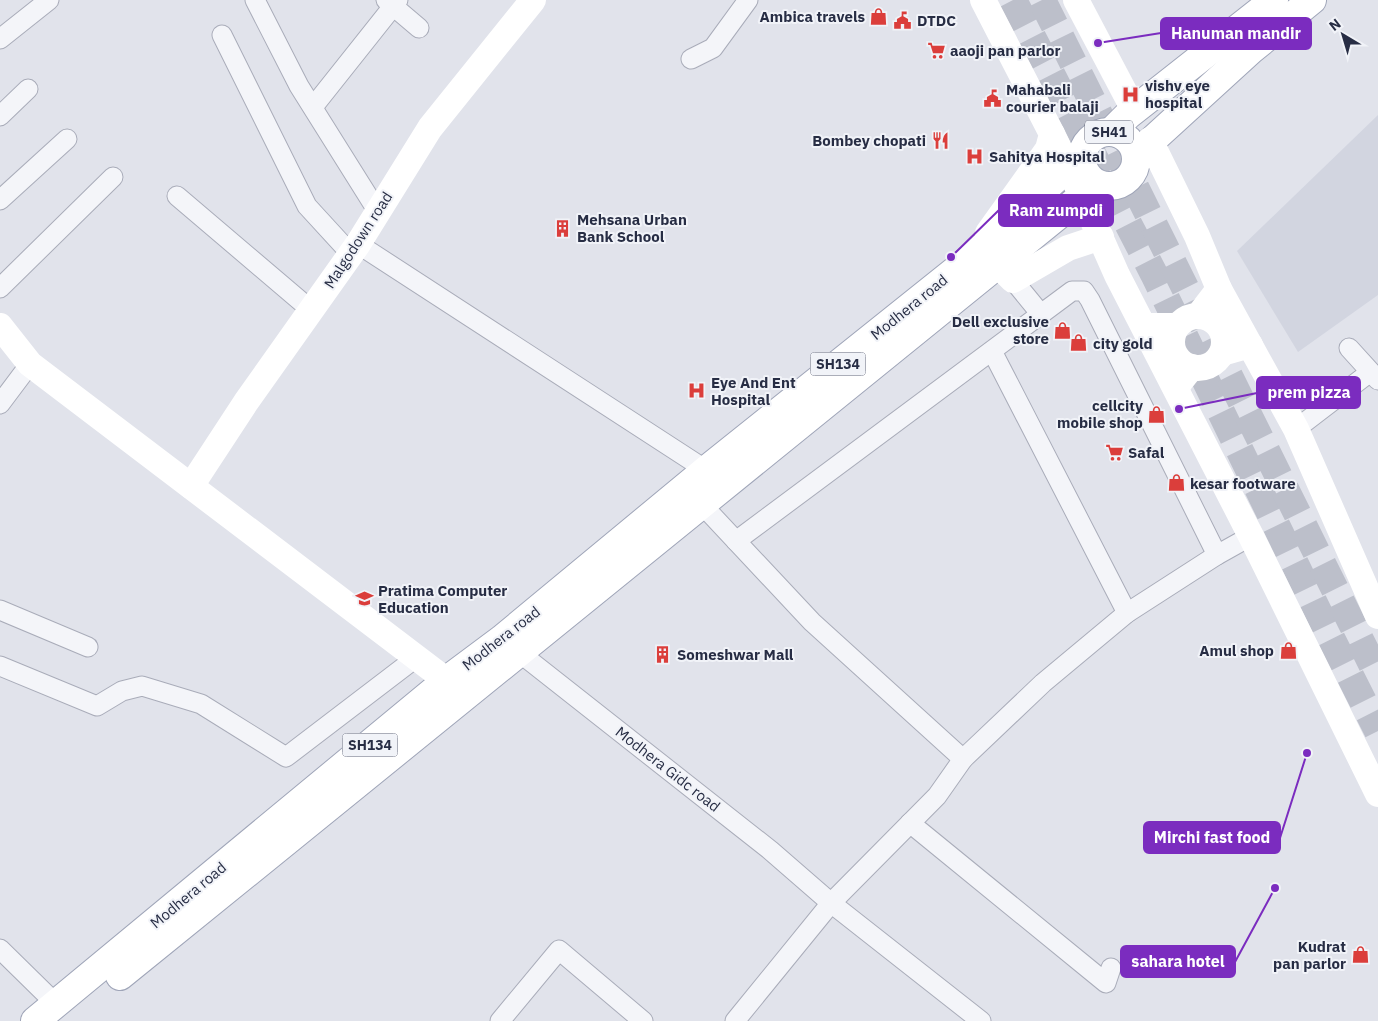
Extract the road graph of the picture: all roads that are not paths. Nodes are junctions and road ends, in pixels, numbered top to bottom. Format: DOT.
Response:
graph roads {
  1 [pos="49,0"];
  2 [pos="254,0"];
  3 [pos="533,0"];
  4 [pos="748,0"];
  5 [pos="983,0"];
  6 [pos="1076,0"];
  7 [pos="1274,0"];
  8 [pos="1312,0"];
  9 [pos="392,2"];
  10 [pos="419,28"];
  11 [pos="222,34"];
  12 [pos="0,39"];
  13 [pos="691,59"];
  14 [pos="28,89"];
  15 [pos="313,107"];
  16 [pos="1134,110"];
  17 [pos="0,116"];
  18 [pos="1112,132"];
  19 [pos="1052,134"];
  20 [pos="67,139"];
  21 [pos="1143,147"];
  22 [pos="1074,161"];
  23 [pos="113,178"];
  24 [pos="1091,190"];
  25 [pos="177,196"];
  26 [pos="0,200"];
  27 [pos="378,212"];
  28 [pos="1101,237"];
  29 [pos="354,249"];
  30 [pos="970,258"];
  31 [pos="1005,272"];
  32 [pos="0,288"];
  33 [pos="1218,289"];
  34 [pos="311,310"];
  35 [pos="1040,313"];
  36 [pos="1188,321"];
  37 [pos="0,326"];
  38 [pos="1144,326"];
  39 [pos="1250,345"];
  40 [pos="1349,348"];
  41 [pos="992,351"];
  42 [pos="1222,353"];
  43 [pos="30,364"];
  44 [pos="1192,367"];
  45 [pos="1374,377"];
  46 [pos="1176,387"];
  47 [pos="0,404"];
  48 [pos="1296,429"];
  49 [pos="191,486"];
  50 [pos="698,487"];
  51 [pos="1251,536"];
  52 [pos="736,541"];
  53 [pos="1217,555"];
  54 [pos="0,610"];
  55 [pos="1127,613"];
  56 [pos="1378,616"];
  57 [pos="510,646"];
  58 [pos="88,647"];
  59 [pos="417,657"];
  60 [pos="0,666"];
  61 [pos="457,688"];
  62 [pos="963,759"];
  63 [pos="1378,794"];
  64 [pos="910,823"];
  65 [pos="831,903"];
  66 [pos="0,949"];
  67 [pos="1111,968"];
  68 [pos="60,1013"];
  69 [pos="35,1021"];
  70 [pos="500,1021"];
  71 [pos="642,1021"];
  72 [pos="735,1021"];
  73 [pos="980,1021"];
  1 -- 12 [label="street"];
  2 -- 15 [label="street"];
  3 -- 27 [label="street, Malgodown road"];
  4 -- 13 [label="street"];
  5 -- 19 [label="street"];
  6 -- 16 [label="street"];
  7 -- 16 [label="main road"];
  8 -- 21 [label="main road"];
  9 -- 10 [label="street"];
  9 -- 15 [label="street"];
  11 -- 29 [label="street"];
  14 -- 17 [label="street"];
  15 -- 27 [label="street"];
  16 -- 18 [label="main road"];
  18 -- 21 [label="main road, SH41"];
  18 -- 22 [label="main road, SH41"];
  19 -- 22 [label="street"];
  19 -- 30 [label="street"];
  20 -- 26 [label="street"];
  21 -- 24 [label="main road, SH41"];
  21 -- 33 [label="street"];
  22 -- 24 [label="main road, SH41"];
  22 -- 30 [label="main road, Modhera road"];
  23 -- 32 [label="street"];
  24 -- 28 [label="street"];
  24 -- 31 [label="main road"];
  25 -- 34 [label="street"];
  27 -- 29 [label="street, Malgodown road"];
  28 -- 31 [label="street"];
  28 -- 38 [label="street"];
  29 -- 34 [label="street, Malgodown road"];
  29 -- 50 [label="street"];
  30 -- 50 [label="main road, Modhera road / SH134"];
  31 -- 35 [label="street"];
  31 -- 50 [label="main road"];
  33 -- 36 [label="street"];
  33 -- 39 [label="street"];
  34 -- 49 [label="street, Malgodown road"];
  35 -- 41 [label="street"];
  35 -- 53 [label="street"];
  36 -- 38 [label="street"];
  36 -- 42 [label="street, bridge"];
  36 -- 44 [label="street, bridge"];
  37 -- 43 [label="street"];
  38 -- 46 [label="street"];
  39 -- 42 [label="street"];
  39 -- 48 [label="street"];
  40 -- 45 [label="street"];
  41 -- 52 [label="street"];
  41 -- 55 [label="street"];
  42 -- 44 [label="street, bridge"];
  43 -- 47 [label="street"];
  43 -- 49 [label="street"];
  44 -- 46 [label="street"];
  45 -- 48 [label="street"];
  46 -- 51 [label="street"];
  48 -- 56 [label="street"];
  49 -- 59 [label="street"];
  50 -- 52 [label="street"];
  50 -- 57 [label="main road, Modhera road / SH134"];
  51 -- 53 [label="street"];
  51 -- 63 [label="street"];
  52 -- 62 [label="street"];
  53 -- 55 [label="street"];
  54 -- 58 [label="street"];
  55 -- 62 [label="street"];
  57 -- 61 [label="main road, Modhera road / SH134"];
  57 -- 65 [label="street, Modhera Gidc road"];
  59 -- 60 [label="street"];
  59 -- 61 [label="street"];
  61 -- 68 [label="main road, Modhera road / SH134"];
  62 -- 64 [label="street"];
  64 -- 65 [label="street"];
  64 -- 67 [label="street"];
  65 -- 72 [label="street"];
  65 -- 73 [label="street, Modhera Gidc road"];
  66 -- 68 [label="street"];
  68 -- 69 [label="main road, Modhera road / SH134"];
  70 -- 71 [label="street"];
}
